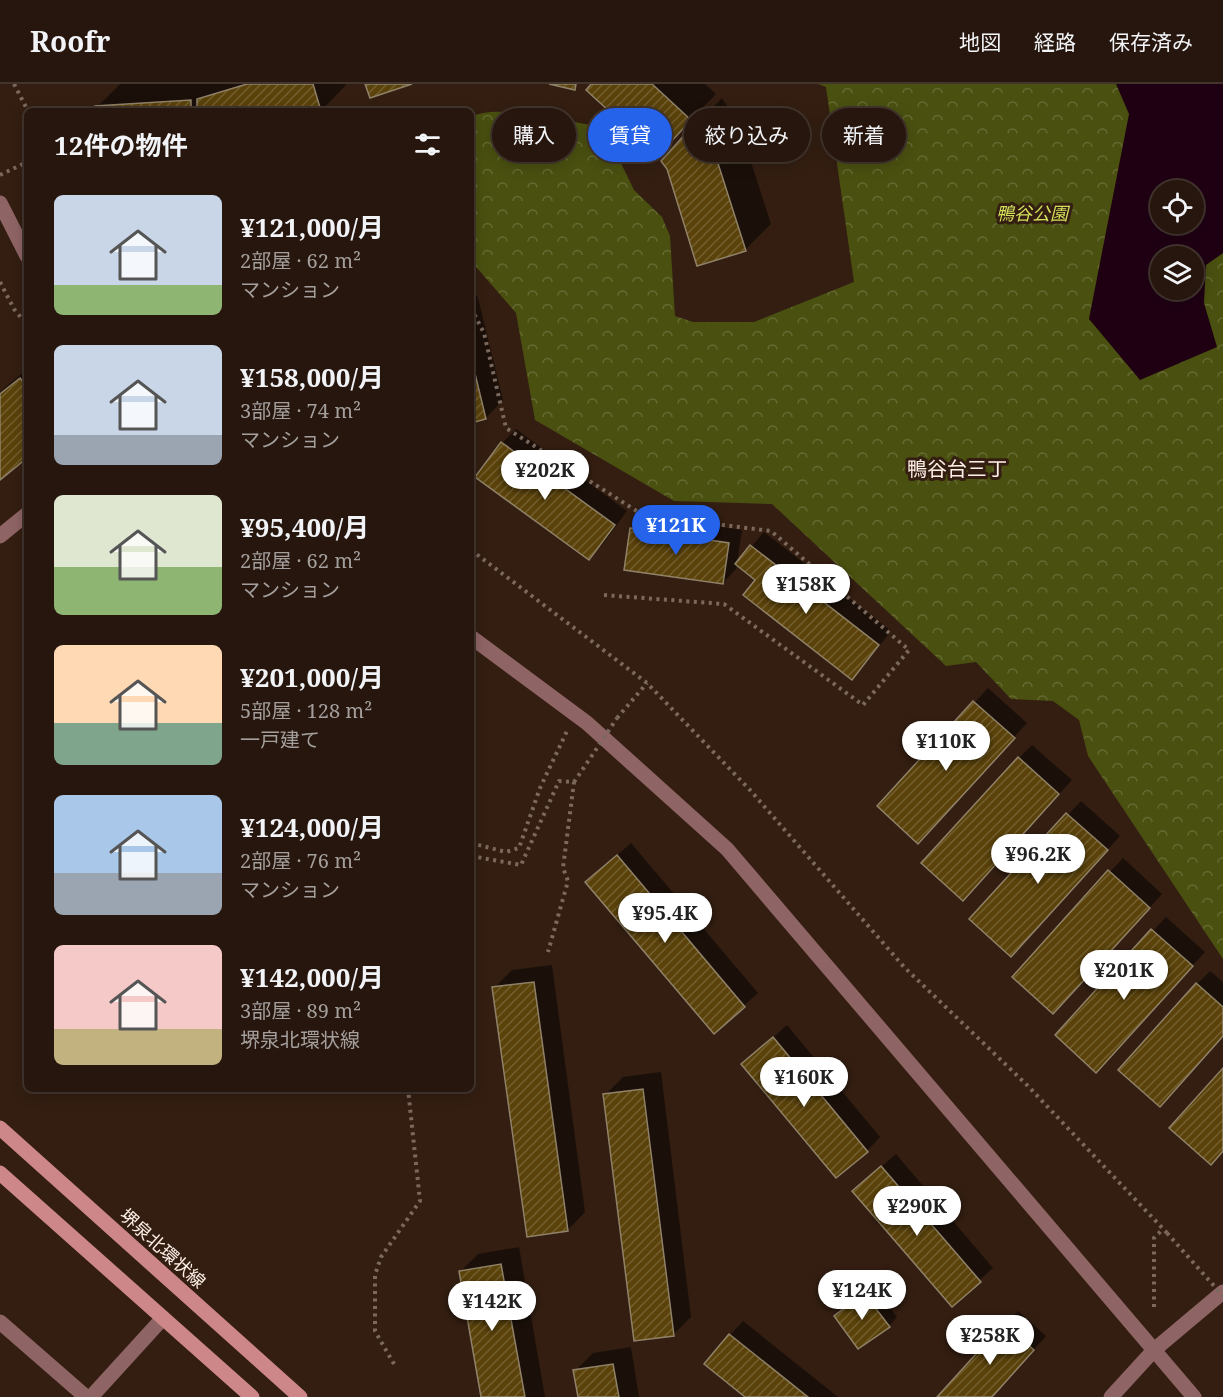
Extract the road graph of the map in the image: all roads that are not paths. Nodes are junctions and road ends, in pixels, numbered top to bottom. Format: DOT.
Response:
graph roads {
  1 [pos="0,203"];
  2 [pos="24,250"];
  3 [pos="24,516"];
  4 [pos="0,536"];
  5 [pos="474,639"];
  6 [pos="0,1128"];
  7 [pos="0,1173"];
  8 [pos="1223,1294"];
  9 [pos="163,1318"];
  10 [pos="0,1322"];
  11 [pos="1154,1350"];
  12 [pos="86,1397"];
  13 [pos="91,1397"];
  14 [pos="252,1397"];
  15 [pos="300,1397"];
  16 [pos="1112,1397"];
  17 [pos="1194,1397"];
  1 -- 2 [label="street"];
  3 -- 4 [label="street"];
  5 -- 11 [label="street"];
  6 -- 15 [label="main road, 堺泉北環状線"];
  7 -- 9 [label="main road"];
  8 -- 11 [label="street"];
  9 -- 13 [label="street"];
  9 -- 14 [label="main road"];
  10 -- 12 [label="street"];
  11 -- 16 [label="street"];
  11 -- 17 [label="street"];
}
